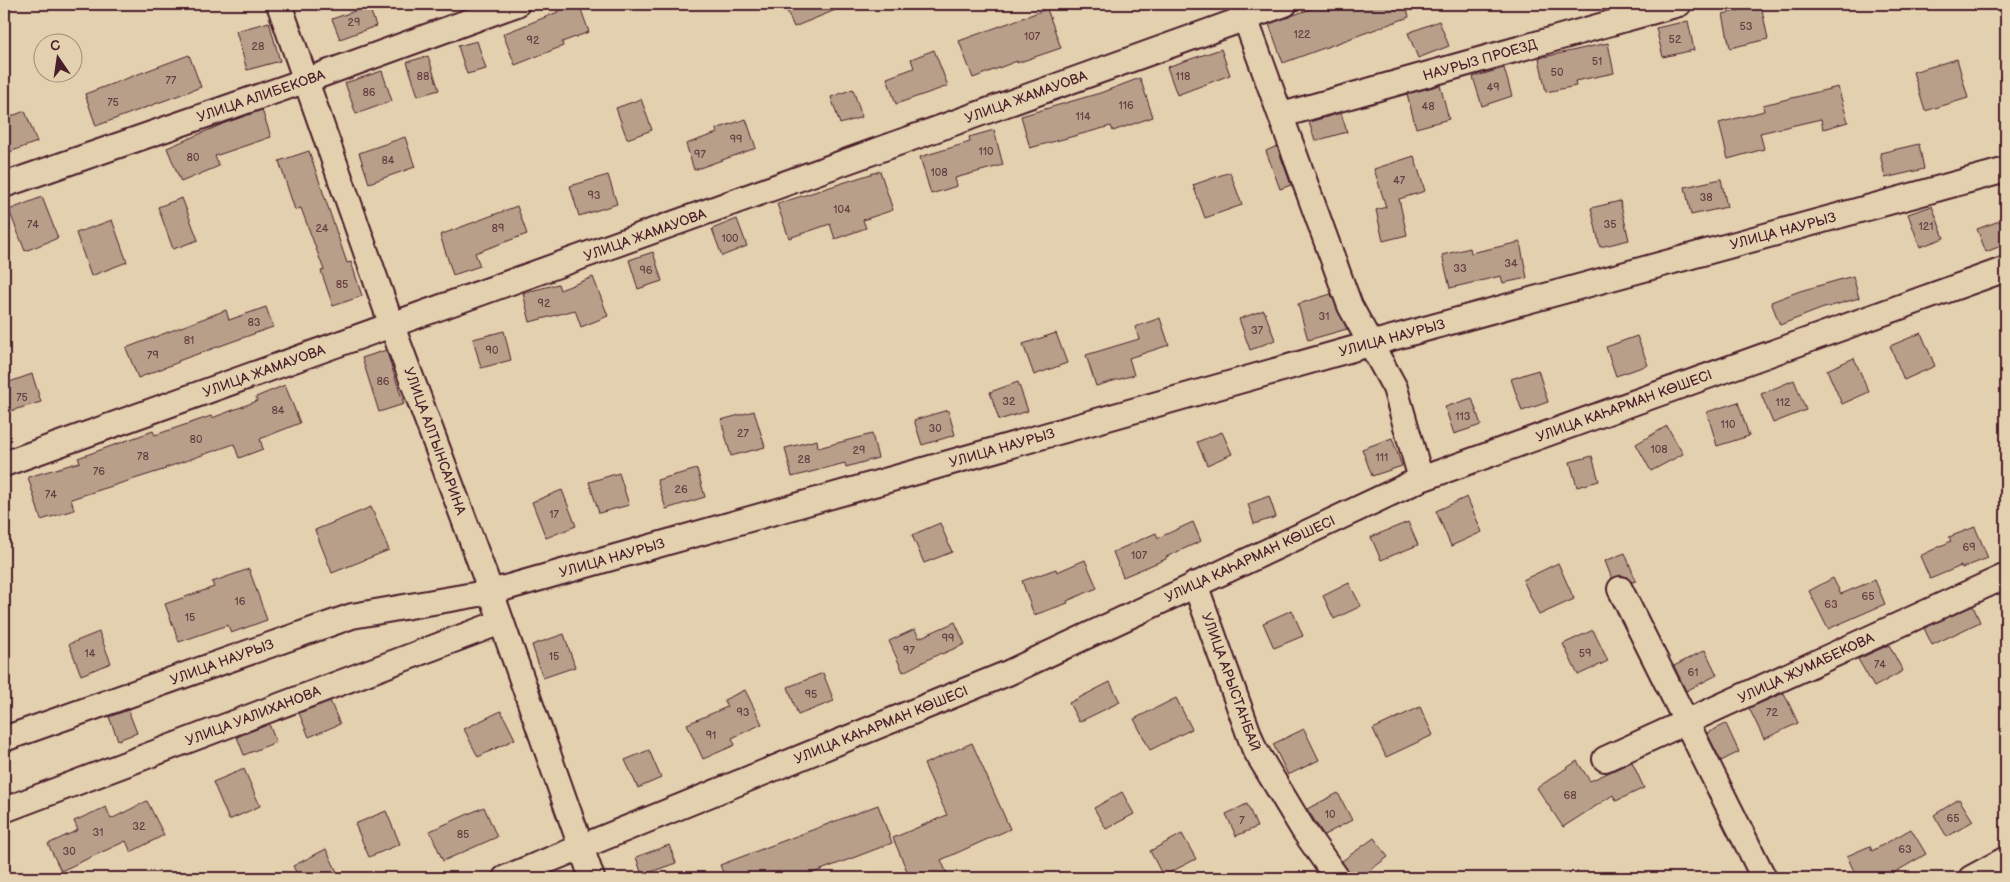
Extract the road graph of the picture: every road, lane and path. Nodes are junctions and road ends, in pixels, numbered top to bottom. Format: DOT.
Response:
graph roads {
  1 [pos="279,4"];
  2 [pos="517,4"];
  3 [pos="1285,4"];
  4 [pos="1679,4"];
  5 [pos="1242,11"];
  6 [pos="307,80"];
  7 [pos="1282,115"];
  8 [pos="2006,170"];
  9 [pos="4,185"];
  10 [pos="2005,272"];
  11 [pos="392,326"];
  12 [pos="1370,344"];
  13 [pos="4,464"];
  14 [pos="1421,478"];
  15 [pos="2006,576"];
  16 [pos="1195,584"];
  17 [pos="1620,589"];
  18 [pos="491,592"];
  19 [pos="501,622"];
  20 [pos="1688,722"];
  21 [pos="4,739"];
  22 [pos="1605,759"];
  23 [pos="4,810"];
  24 [pos="582,847"];
  25 [pos="2006,859"];
  26 [pos="505,878"];
  27 [pos="592,878"];
  28 [pos="1337,878"];
  29 [pos="1764,878"];
  30 [pos="1971,878"];
  1 -- 6 [label="street, УЛИЦА АЛТЫНСАРИНА"];
  2 -- 6 [label="street, УЛИЦА АЛИБЕКОВА"];
  3 -- 5 [label="street, УЛИЦА ЖАМАУОВА"];
  4 -- 7 [label="street, НАУРЫЗ ПРОЕЗД"];
  5 -- 7 [label="street"];
  5 -- 11 [label="street, УЛИЦА ЖАМАУОВА"];
  6 -- 9 [label="street, УЛИЦА АЛИБЕКОВА"];
  6 -- 11 [label="street, УЛИЦА АЛТЫНСАРИНА"];
  7 -- 12 [label="street"];
  8 -- 12 [label="street, УЛИЦА НАУРЫЗ"];
  10 -- 14 [label="street, УЛИЦА КАҺАРМАН КӨШЕСІ"];
  11 -- 13 [label="street, УЛИЦА ЖАМАУОВА"];
  11 -- 18 [label="street, УЛИЦА АЛТЫНСАРИНА"];
  12 -- 14 [label="street"];
  12 -- 18 [label="street, УЛИЦА НАУРЫЗ"];
  14 -- 16 [label="street, УЛИЦА КАҺАРМАН КӨШЕСІ"];
  15 -- 20 [label="street, УЛИЦА ЖУМАБЕКОВА"];
  16 -- 24 [label="street, УЛИЦА КАҺАРМАН КӨШЕСІ"];
  16 -- 28 [label="street, УЛИЦА АРЫСТАНБАЙ"];
  17 -- 20 [label="street"];
  18 -- 19 [label="street, УЛИЦА АЛТЫНСАРИНА"];
  18 -- 21 [label="street, УЛИЦА НАУРЫЗ"];
  19 -- 23 [label="street, УЛИЦА УАЛИХАНОВА"];
  19 -- 24 [label="street, УЛИЦА АЛТЫНСАРИНА"];
  20 -- 22 [label="street, УЛИЦА ЖУМАБЕКОВА"];
  20 -- 29 [label="street"];
  24 -- 26 [label="street, УЛИЦА КАҺАРМАН КӨШЕСІ"];
  24 -- 27 [label="street, УЛИЦА АЛТЫНСАРИНА"];
  25 -- 30 [label="street"];
}
